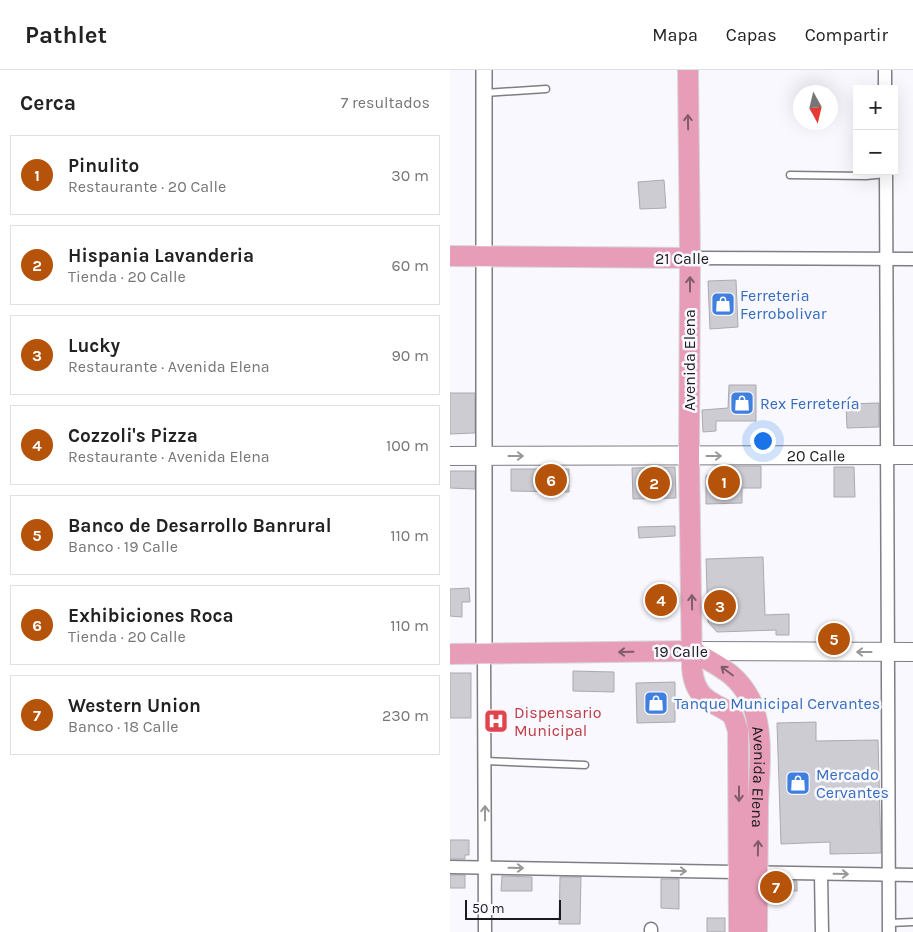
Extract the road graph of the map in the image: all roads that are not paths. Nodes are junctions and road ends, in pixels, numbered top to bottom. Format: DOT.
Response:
graph roads {
  1 [pos="484,70"];
  2 [pos="688,70"];
  3 [pos="885,70"];
  4 [pos="885,85"];
  5 [pos="546,89"];
  6 [pos="484,93"];
  7 [pos="790,175"];
  8 [pos="871,175"];
  9 [pos="886,175"];
  10 [pos="450,256"];
  11 [pos="484,256"];
  12 [pos="690,258"];
  13 [pos="886,259"];
  14 [pos="913,260"];
  15 [pos="887,455"];
  16 [pos="913,455"];
  17 [pos="450,456"];
  18 [pos="485,456"];
  19 [pos="689,456"];
  20 [pos="693,651"];
  21 [pos="888,652"];
  22 [pos="913,652"];
  23 [pos="484,653"];
  24 [pos="450,654"];
  25 [pos="485,761"];
  26 [pos="585,765"];
  27 [pos="450,867"];
  28 [pos="485,868"];
  29 [pos="749,872"];
  30 [pos="821,874"];
  31 [pos="889,875"];
  32 [pos="913,875"];
  33 [pos="913,922"];
  34 [pos="889,927"];
  35 [pos="485,932"];
  36 [pos="739,932"];
  37 [pos="757,932"];
  38 [pos="822,932"];
  1 -- 6 [label="street"];
  12 -- 2 [label="main road, Avenida Elena, one-way"];
  3 -- 4 [label="street"];
  5 -- 6 [label="lane"];
  6 -- 11 [label="street"];
  7 -- 8 [label="lane"];
  9 -- 13 [label="street"];
  10 -- 11 [label="main road, 21 Calle"];
  11 -- 12 [label="main road, 21 Calle"];
  11 -- 18 [label="street"];
  12 -- 13 [label="street, 21 Calle"];
  19 -- 12 [label="main road, Avenida Elena, one-way"];
  13 -- 14 [label="street, 21 Calle"];
  13 -- 15 [label="street"];
  15 -- 16 [label="main road, 20 Calle"];
  19 -- 15 [label="main road, 20 Calle, one-way"];
  15 -- 21 [label="street"];
  17 -- 18 [label="main road, 20 Calle"];
  18 -- 19 [label="main road, 20 Calle, one-way"];
  18 -- 23 [label="street"];
  20 -- 19 [label="main road, Avenida Elena, one-way"];
  21 -- 20 [label="main road, 19 Calle, one-way"];
  20 -- 23 [label="main road, 19 Calle, one-way"];
  20 -- 29 [label="main road, Avenida Elena, one-way"];
  29 -- 20 [label="main road, Avenida Elena, one-way"];
  21 -- 22 [label="main road, 19 Calle"];
  21 -- 31 [label="street"];
  23 -- 24 [label="main road, 19 Calle"];
  23 -- 25 [label="street"];
  25 -- 26 [label="lane"];
  28 -- 25 [label="street, one-way"];
  27 -- 28 [label="street"];
  28 -- 29 [label="street, one-way"];
  28 -- 35 [label="street"];
  29 -- 30 [label="street"];
  29 -- 36 [label="main road, Avenida Elena"];
  29 -- 37 [label="main road, Avenida Elena"];
  30 -- 31 [label="street, one-way"];
  30 -- 38 [label="street"];
  31 -- 32 [label="street"];
  31 -- 34 [label="street"];
  33 -- 34 [label="lane"];
}
